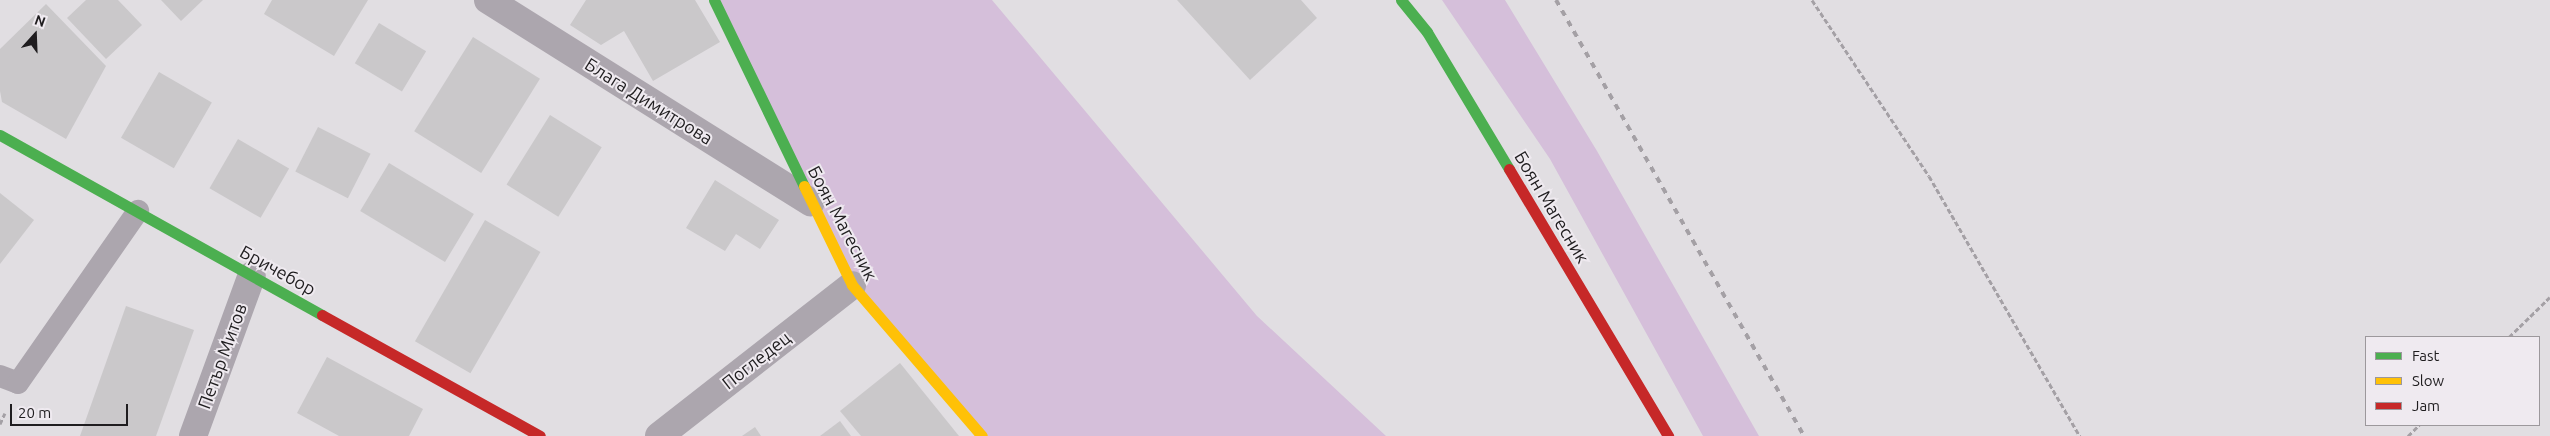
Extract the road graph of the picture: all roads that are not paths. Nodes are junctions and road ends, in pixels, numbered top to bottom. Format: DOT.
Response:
graph roads {
  1 [pos="488,0"];
  2 [pos="714,0"];
  3 [pos="1401,0"];
  4 [pos="0,135"];
  5 [pos="811,203"];
  6 [pos="138,212"];
  7 [pos="252,275"];
  8 [pos="852,285"];
  9 [pos="0,376"];
  10 [pos="193,436"];
  11 [pos="540,436"];
  12 [pos="659,436"];
  13 [pos="982,436"];
  14 [pos="1668,436"];
  1 -- 5 [label="street, Блага Димитрова"];
  2 -- 5 [label="street, Боян Магесник"];
  3 -- 14 [label="street, Боян Магесник"];
  4 -- 6 [label="street, Бричебор"];
  5 -- 8 [label="street, Боян Магесник"];
  6 -- 7 [label="street, Бричебор"];
  6 -- 9 [label="lane"];
  7 -- 10 [label="street, Петър Митов"];
  7 -- 11 [label="street, Бричебор"];
  8 -- 12 [label="street, Погледец"];
  8 -- 13 [label="street, Боян Магесник"];
}
